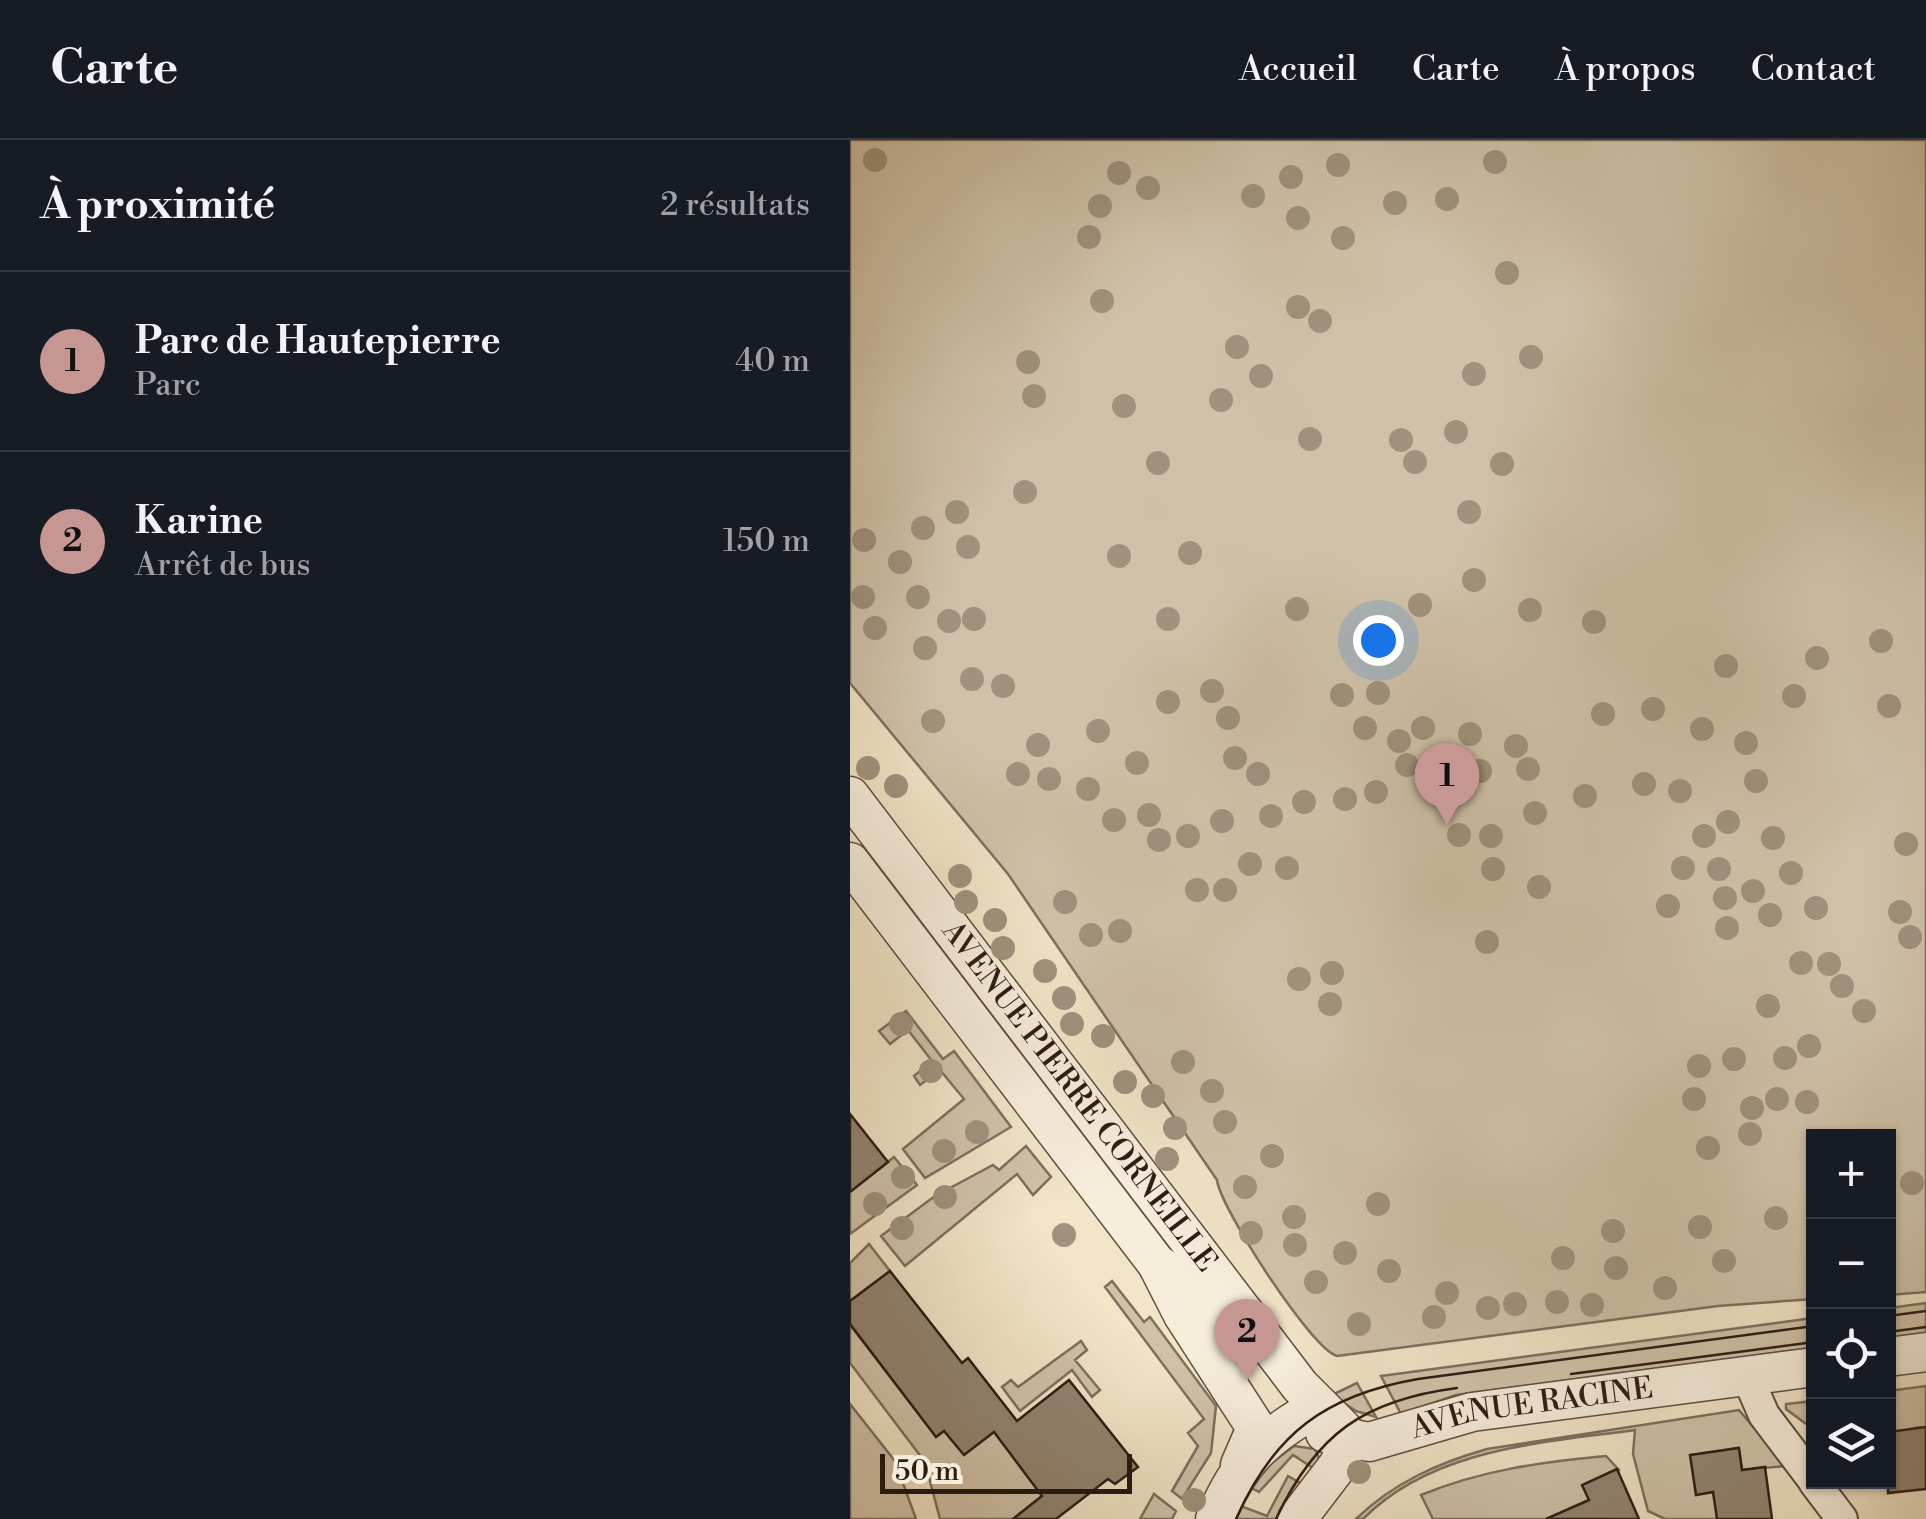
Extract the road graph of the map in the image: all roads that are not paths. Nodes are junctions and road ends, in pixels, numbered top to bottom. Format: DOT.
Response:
graph roads {
  1 [pos="850,796"];
  2 [pos="850,862"];
  3 [pos="1157,1264"];
  4 [pos="1926,1352"];
  5 [pos="1896,1356"];
  6 [pos="1806,1368"];
  7 [pos="1746,1376"];
  8 [pos="1310,1411"];
  9 [pos="1347,1441"];
  10 [pos="1240,1465"];
  11 [pos="1806,1470"];
  12 [pos="1820,1489"];
  13 [pos="1215,1519"];
  14 [pos="1297,1519"];
  15 [pos="1842,1519"];
  1 -- 8 [label="street, AVENUE PIERRE CORNEILLE"];
  2 -- 3 [label="street, AVENUE PIERRE CORNEILLE"];
  3 -- 8 [label="street"];
  3 -- 10 [label="street, AVENUE PIERRE CORNEILLE"];
  4 -- 5 [label="street"];
  6 -- 7 [label="street, AVENUE RACINE"];
  7 -- 9 [label="street, AVENUE RACINE"];
  7 -- 11 [label="street"];
  8 -- 9 [label="street, AVENUE PIERRE CORNEILLE"];
  8 -- 10 [label="street"];
  9 -- 14 [label="street"];
  10 -- 13 [label="street"];
  12 -- 15 [label="street"];
}
